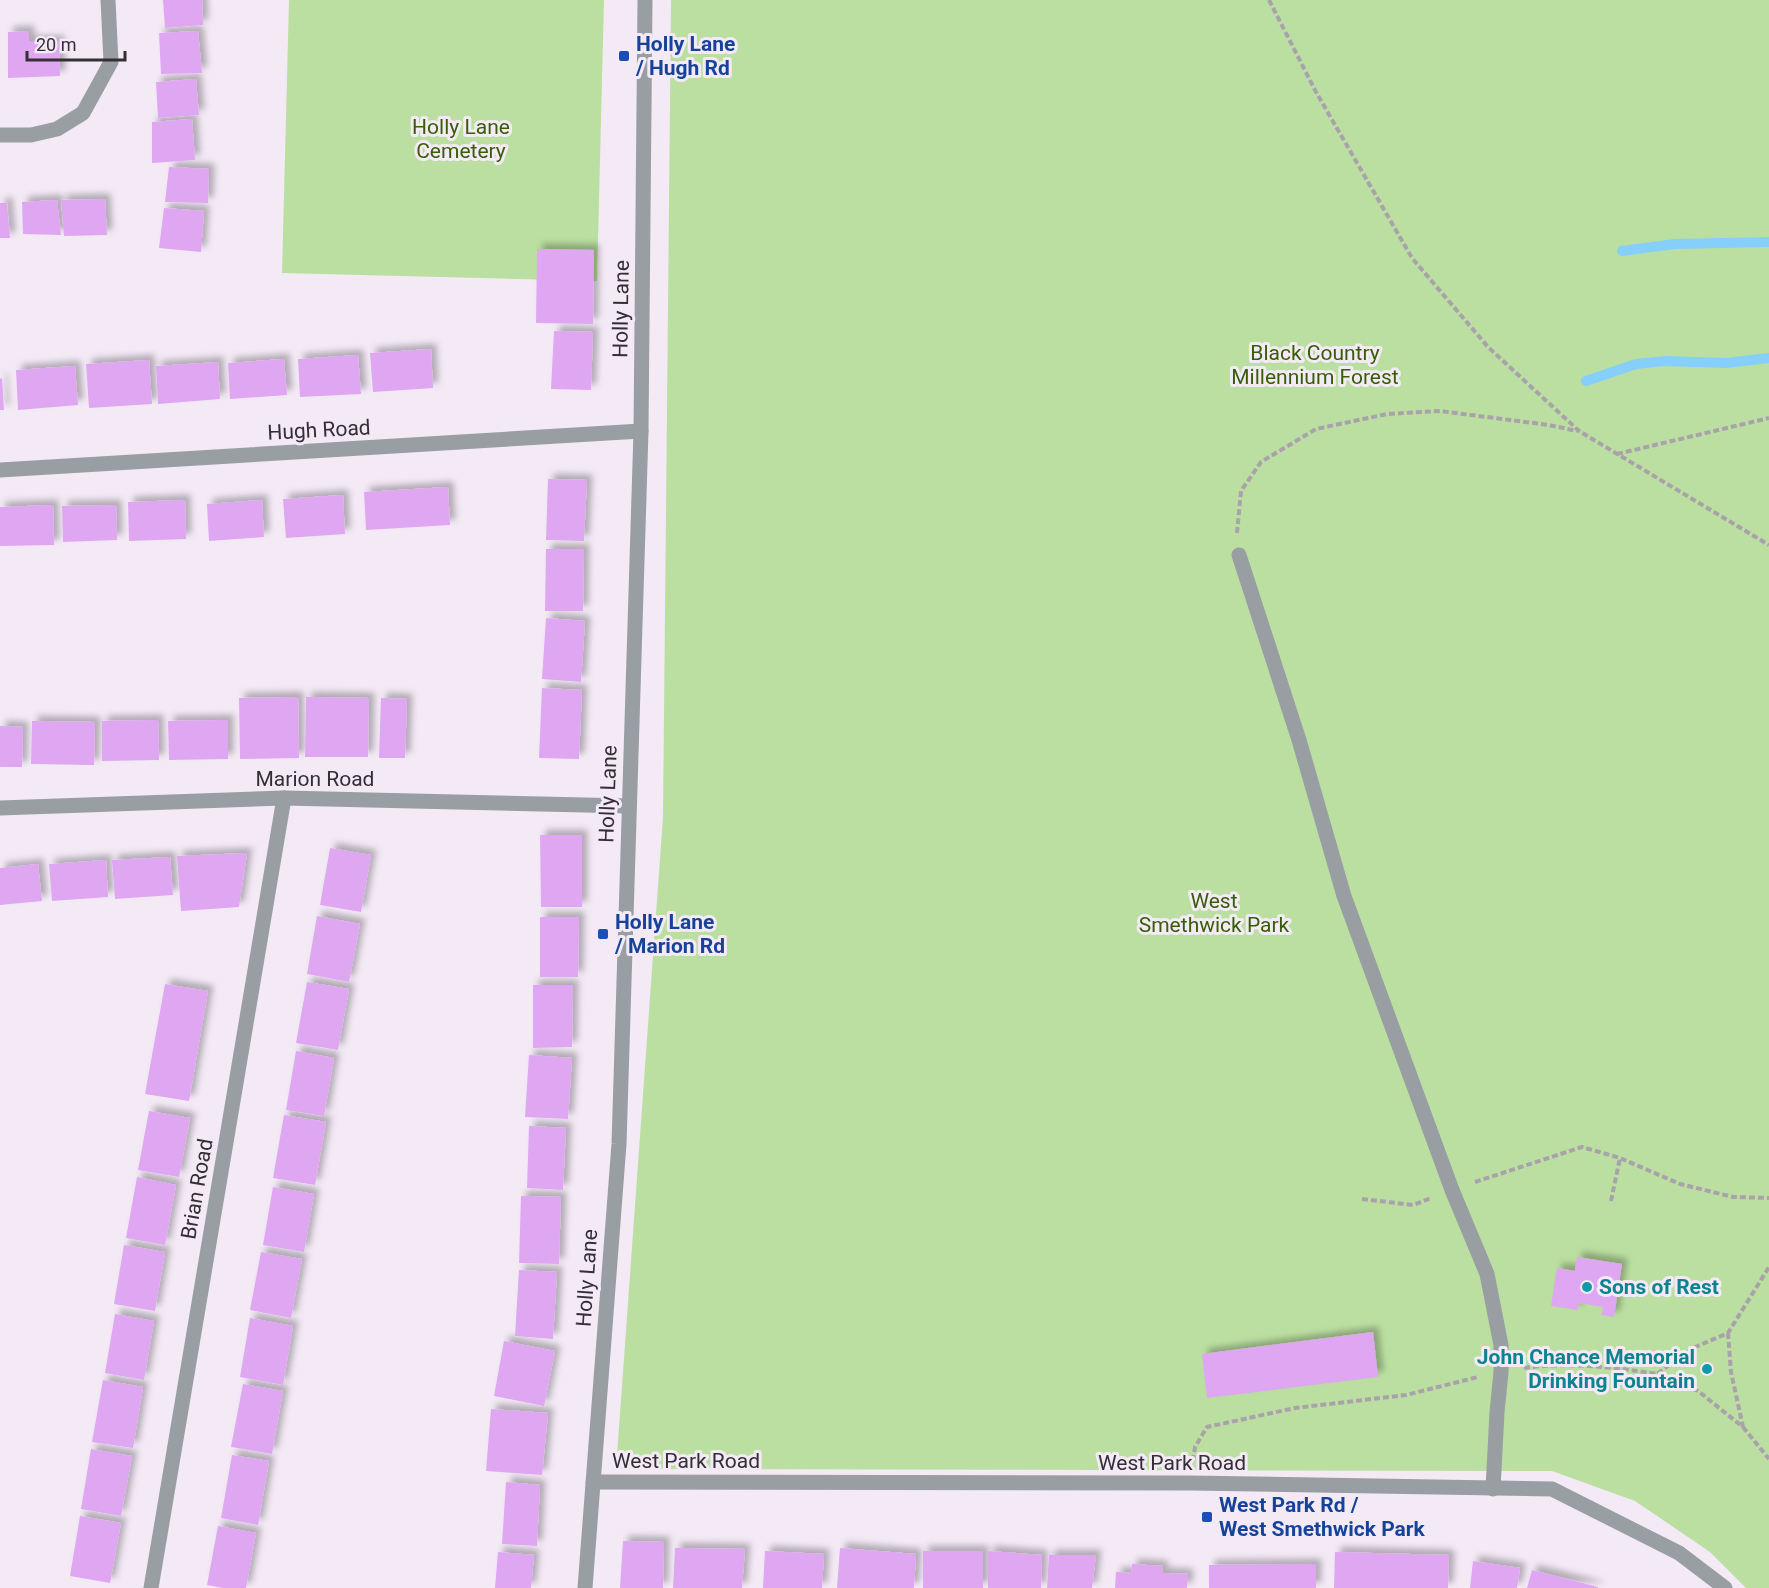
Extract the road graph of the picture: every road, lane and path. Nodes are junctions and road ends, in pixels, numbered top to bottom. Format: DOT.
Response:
graph roads {
  1 [pos="108,0"];
  2 [pos="645,0"];
  3 [pos="1269,0"];
  4 [pos="0,135"];
  5 [pos="1769,418"];
  6 [pos="641,431"];
  7 [pos="1579,431"];
  8 [pos="1617,454"];
  9 [pos="0,470"];
  10 [pos="1769,545"];
  11 [pos="1239,555"];
  12 [pos="284,798"];
  13 [pos="629,806"];
  14 [pos="0,808"];
  15 [pos="1620,1158"];
  16 [pos="1452,1190"];
  17 [pos="1769,1198"];
  18 [pos="1362,1199"];
  19 [pos="1611,1201"];
  20 [pos="1769,1267"];
  21 [pos="1728,1333"];
  22 [pos="1501,1372"];
  23 [pos="1657,1374"];
  24 [pos="1743,1427"];
  25 [pos="1769,1459"];
  26 [pos="592,1482"];
  27 [pos="1191,1483"];
  28 [pos="1493,1489"];
  29 [pos="151,1588"];
  30 [pos="585,1588"];
  31 [pos="1725,1588"];
  1 -- 4 [label="street"];
  2 -- 6 [label="street, Holly Lane"];
  3 -- 7 [label="path"];
  5 -- 8 [label="path"];
  6 -- 9 [label="street, Hugh Road"];
  6 -- 13 [label="street, Holly Lane"];
  7 -- 8 [label="path"];
  7 -- 11 [label="path"];
  8 -- 10 [label="path"];
  11 -- 16 [label="street"];
  12 -- 13 [label="street, Marion Road"];
  12 -- 14 [label="street, Marion Road"];
  12 -- 29 [label="street, Brian Road"];
  13 -- 26 [label="street, Holly Lane"];
  15 -- 16 [label="path"];
  15 -- 17 [label="path"];
  15 -- 19 [label="path"];
  16 -- 18 [label="path"];
  16 -- 22 [label="street"];
  20 -- 21 [label="path"];
  21 -- 23 [label="path"];
  21 -- 24 [label="path"];
  22 -- 23 [label="path"];
  22 -- 27 [label="path"];
  22 -- 28 [label="street"];
  23 -- 24 [label="path"];
  24 -- 25 [label="path"];
  26 -- 27 [label="street, West Park Road"];
  26 -- 30 [label="street, Holly Lane"];
  27 -- 28 [label="street, West Park Road"];
  28 -- 31 [label="street, West Park Road"];
}
